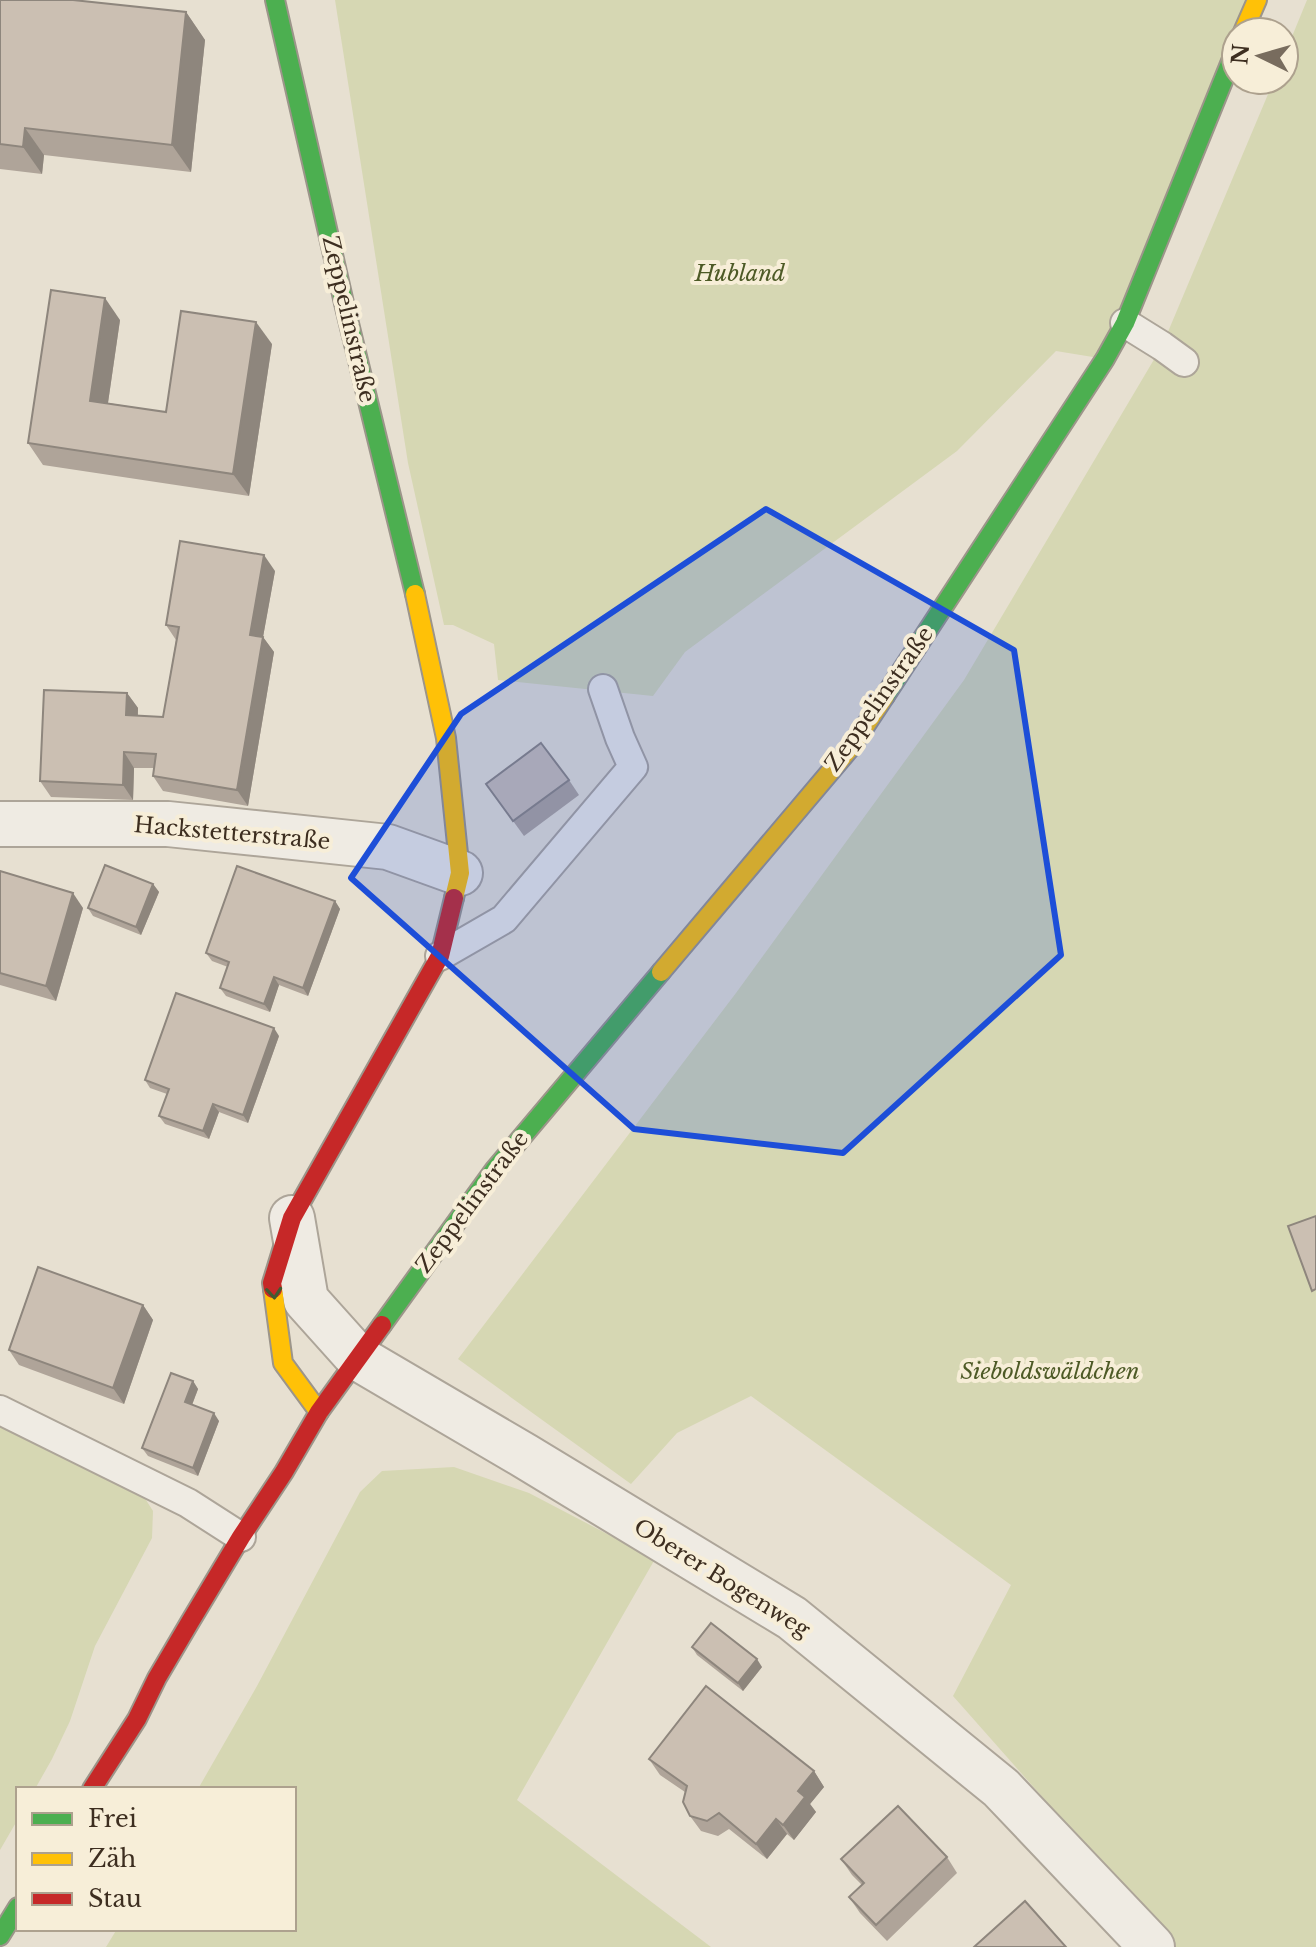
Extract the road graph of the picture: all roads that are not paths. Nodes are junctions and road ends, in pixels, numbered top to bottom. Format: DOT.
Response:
graph roads {
  1 [pos="275,0"];
  2 [pos="1220,88"];
  3 [pos="1125,323"];
  4 [pos="1184,362"];
  5 [pos="603,689"];
  6 [pos="0,824"];
  7 [pos="460,873"];
  8 [pos="440,956"];
  9 [pos="292,1218"];
  10 [pos="358,1358"];
  11 [pos="0,1410"];
  12 [pos="319,1412"];
  13 [pos="241,1537"];
  14 [pos="93,1787"];
  15 [pos="16,1910"];
  16 [pos="0,1936"];
  17 [pos="1152,1947"];
  1 -- 7 [label="street, Zeppelinstraße"];
  2 -- 3 [label="street, Zeppelinstraße"];
  3 -- 4 [label="lane"];
  3 -- 10 [label="street, Zeppelinstraße"];
  5 -- 8 [label="lane"];
  6 -- 7 [label="street, Hackstetterstraße"];
  7 -- 8 [label="street, Zeppelinstraße"];
  8 -- 9 [label="street, Zeppelinstraße"];
  9 -- 10 [label="street"];
  9 -- 12 [label="street, Zeppelinstraße, one-way"];
  10 -- 12 [label="street, Zeppelinstraße"];
  10 -- 17 [label="street, Oberer Bogenweg"];
  11 -- 13 [label="lane"];
  12 -- 13 [label="street, Zeppelinstraße"];
  13 -- 14 [label="street, Zeppelinstraße"];
  15 -- 16 [label="street"];
}
